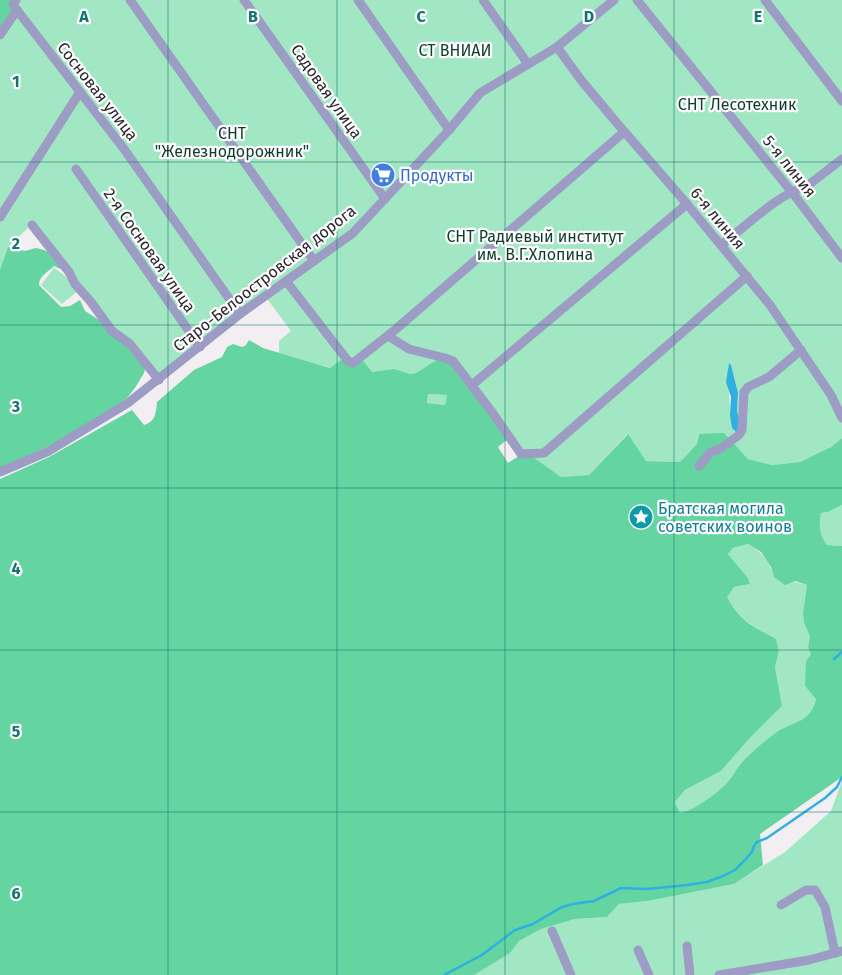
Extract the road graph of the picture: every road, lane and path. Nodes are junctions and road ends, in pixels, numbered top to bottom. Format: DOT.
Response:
graph roads {
  1 [pos="130,0"];
  2 [pos="244,0"];
  3 [pos="358,0"];
  4 [pos="483,0"];
  5 [pos="613,0"];
  6 [pos="637,0"];
  7 [pos="765,0"];
  8 [pos="16,5"];
  9 [pos="0,35"];
  10 [pos="557,47"];
  11 [pos="528,64"];
  12 [pos="80,92"];
  13 [pos="842,101"];
  14 [pos="449,130"];
  15 [pos="624,132"];
  16 [pos="842,159"];
  17 [pos="76,169"];
  18 [pos="793,192"];
  19 [pos="385,199"];
  20 [pos="686,204"];
  21 [pos="0,217"];
  22 [pos="32,225"];
  23 [pos="721,245"];
  24 [pos="842,258"];
  25 [pos="314,261"];
  26 [pos="747,276"];
  27 [pos="286,282"];
  28 [pos="240,314"];
  29 [pos="388,336"];
  30 [pos="200,346"];
  31 [pos="801,350"];
  32 [pos="159,380"];
  33 [pos="472,385"];
  34 [pos="842,418"];
  35 [pos="699,466"];
  36 [pos="0,472"];
  37 [pos="781,905"];
  38 [pos="552,932"];
  39 [pos="687,946"];
  40 [pos="638,950"];
  41 [pos="838,952"];
  42 [pos="572,975"];
  43 [pos="649,975"];
  44 [pos="690,975"];
  45 [pos="719,975"];
  1 -- 25 [label="street"];
  2 -- 19 [label="street, Садовая улица"];
  3 -- 14 [label="street"];
  4 -- 11 [label="street"];
  5 -- 10 [label="street, Старо-Белоостровская дорога"];
  6 -- 18 [label="street, 5-я линия"];
  7 -- 13 [label="street"];
  8 -- 9 [label="street"];
  8 -- 12 [label="street, Сосновая улица"];
  10 -- 11 [label="street, Старо-Белоостровская дорога"];
  10 -- 15 [label="street, 6-я линия"];
  11 -- 14 [label="street, Старо-Белоостровская дорога"];
  12 -- 21 [label="street"];
  12 -- 28 [label="street, Сосновая улица"];
  14 -- 19 [label="street, Старо-Белоостровская дорога"];
  15 -- 20 [label="street, 6-я линия"];
  15 -- 29 [label="street"];
  16 -- 18 [label="street"];
  17 -- 30 [label="street, 2-я Сосновая улица"];
  18 -- 23 [label="street"];
  18 -- 24 [label="street, 5-я линия"];
  19 -- 25 [label="street, Старо-Белоостровская дорога"];
  20 -- 23 [label="street, 6-я линия"];
  20 -- 33 [label="street"];
  22 -- 32 [label="street"];
  23 -- 26 [label="street, 6-я линия"];
  25 -- 27 [label="street, Старо-Белоостровская дорога"];
  26 -- 31 [label="street, 6-я линия"];
  26 -- 33 [label="street"];
  27 -- 28 [label="street, Старо-Белоостровская дорога"];
  27 -- 29 [label="street"];
  28 -- 30 [label="street, Старо-Белоостровская дорога"];
  29 -- 33 [label="street"];
  30 -- 32 [label="street, Старо-Белоостровская дорога"];
  31 -- 34 [label="street, 6-я линия"];
  31 -- 35 [label="street"];
  32 -- 36 [label="street, Старо-Белоостровская дорога"];
  37 -- 41 [label="street"];
  38 -- 42 [label="street"];
  39 -- 44 [label="street"];
  40 -- 43 [label="street"];
  41 -- 45 [label="street"];
}
